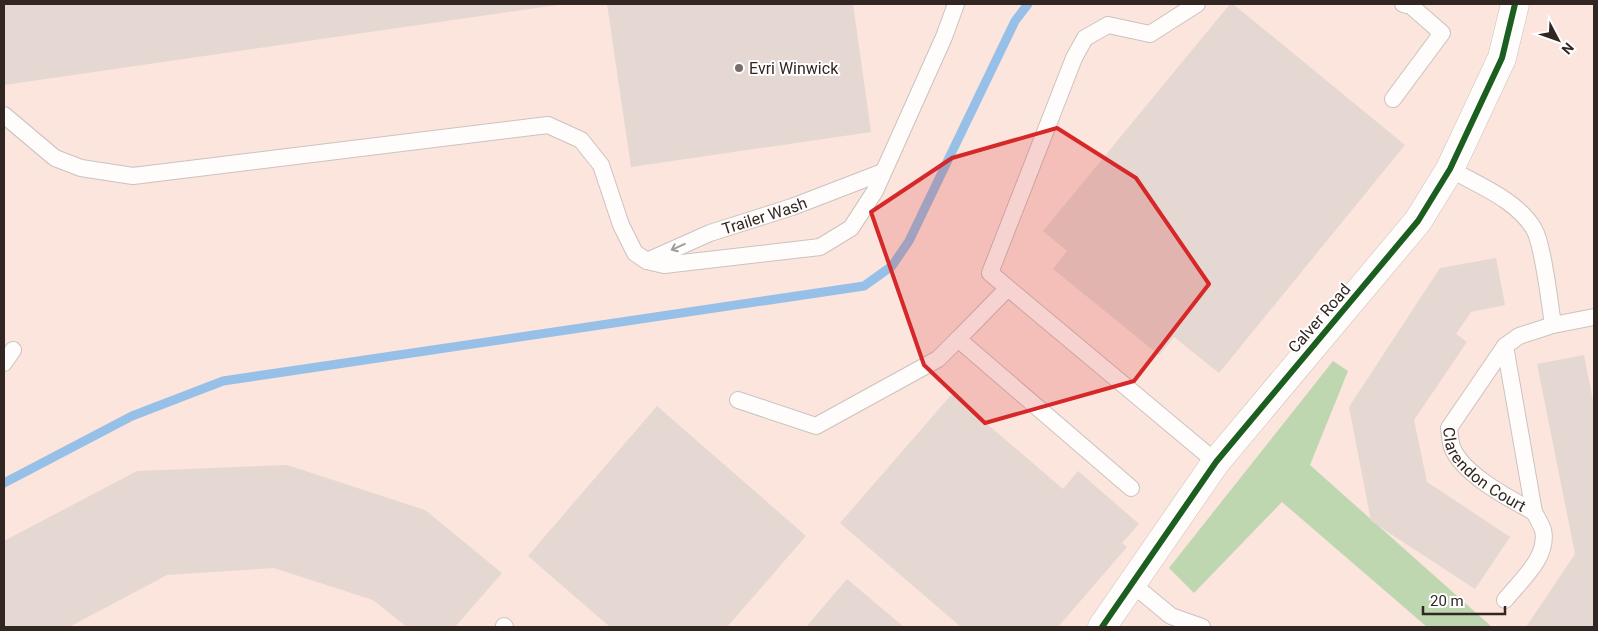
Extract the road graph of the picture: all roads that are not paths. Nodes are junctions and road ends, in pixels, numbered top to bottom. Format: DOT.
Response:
graph roads {
  1 [pos="956,4"];
  2 [pos="1197,4"];
  3 [pos="1402,4"];
  4 [pos="1516,4"];
  5 [pos="1393,99"];
  6 [pos="4,115"];
  7 [pos="1450,169"];
  8 [pos="883,172"];
  9 [pos="647,261"];
  10 [pos="1007,289"];
  11 [pos="1594,317"];
  12 [pos="1553,325"];
  13 [pos="958,339"];
  14 [pos="1505,346"];
  15 [pos="738,400"];
  16 [pos="1216,462"];
  17 [pos="1130,488"];
  18 [pos="1534,512"];
  19 [pos="1131,583"];
  20 [pos="1505,600"];
  21 [pos="1102,627"];
  22 [pos="1202,627"];
  1 -- 8 [label="lane"];
  2 -- 10 [label="lane"];
  3 -- 5 [label="lane"];
  4 -- 7 [label="street, Calver Road"];
  6 -- 9 [label="lane"];
  7 -- 12 [label="lane"];
  7 -- 16 [label="street, Calver Road"];
  8 -- 9 [label="lane, Trailer Wash, one-way"];
  8 -- 9 [label="lane"];
  10 -- 13 [label="lane"];
  10 -- 16 [label="lane"];
  11 -- 12 [label="lane, Clarendon Court"];
  12 -- 14 [label="lane, Clarendon Court"];
  13 -- 15 [label="lane"];
  13 -- 17 [label="lane"];
  14 -- 18 [label="lane, Clarendon Court"];
  14 -- 18 [label="lane, Clarendon Court"];
  16 -- 19 [label="street, Calver Road"];
  18 -- 20 [label="lane, Clarendon Court"];
  19 -- 21 [label="street, Calver Road"];
  19 -- 22 [label="lane"];
}
